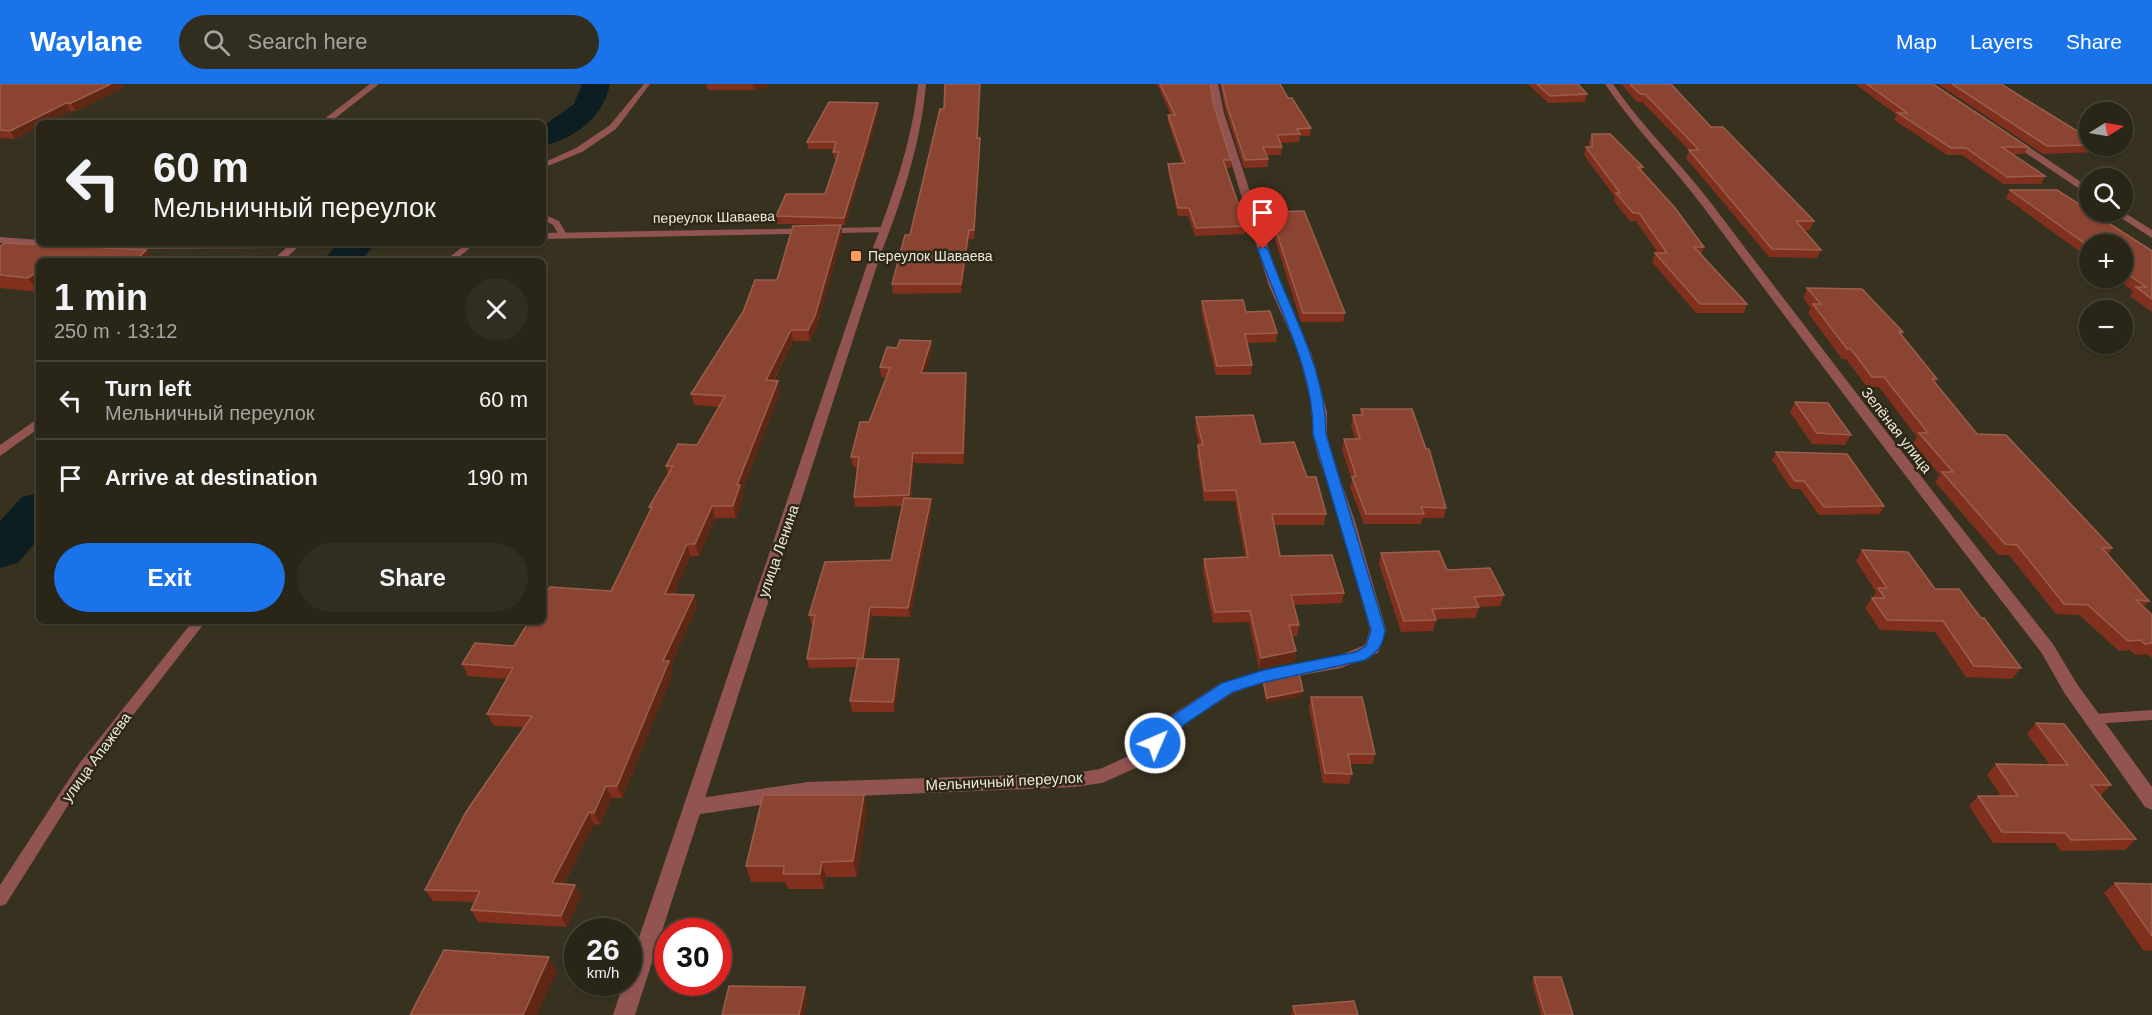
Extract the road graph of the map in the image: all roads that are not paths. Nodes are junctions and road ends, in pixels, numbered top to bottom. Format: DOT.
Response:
graph roads {
  1 [pos="375,84"];
  2 [pos="647,84"];
  3 [pos="922,84"];
  4 [pos="1214,84"];
  5 [pos="1609,84"];
  6 [pos="327,120"];
  7 [pos="2005,135"];
  8 [pos="546,165"];
  9 [pos="2079,185"];
  10 [pos="546,218"];
  11 [pos="2132,222"];
  12 [pos="885,230"];
  13 [pos="563,235"];
  14 [pos="2152,235"];
  15 [pos="546,236"];
  16 [pos="0,240"];
  17 [pos="36,243"];
  18 [pos="294,246"];
  19 [pos="468,246"];
  20 [pos="280,258"];
  21 [pos="453,258"];
  22 [pos="36,424"];
  23 [pos="0,452"];
  24 [pos="198,624"];
  25 [pos="2152,715"];
  26 [pos="2093,719"];
  27 [pos="2152,802"];
  28 [pos="694,807"];
  29 [pos="0,899"];
  30 [pos="624,1015"];
  1 -- 6 [label="street"];
  2 -- 8 [label="lane"];
  3 -- 12 [label="street, улица Ленина"];
  4 -- 28 [label="street, Мельничный переулок"];
  5 -- 26 [label="street, Зелёная улица"];
  7 -- 9 [label="street"];
  10 -- 13 [label="lane"];
  11 -- 14 [label="street"];
  12 -- 13 [label="street, переулок Шаваева"];
  12 -- 28 [label="street, улица Ленина"];
  13 -- 15 [label="street, переулок Шаваева"];
  16 -- 17 [label="street"];
  18 -- 20 [label="street"];
  19 -- 21 [label="lane"];
  22 -- 23 [label="street"];
  24 -- 29 [label="lane, улица Апажева"];
  25 -- 26 [label="lane"];
  26 -- 27 [label="street, Зелёная улица"];
  28 -- 30 [label="street, улица Ленина"];
}
